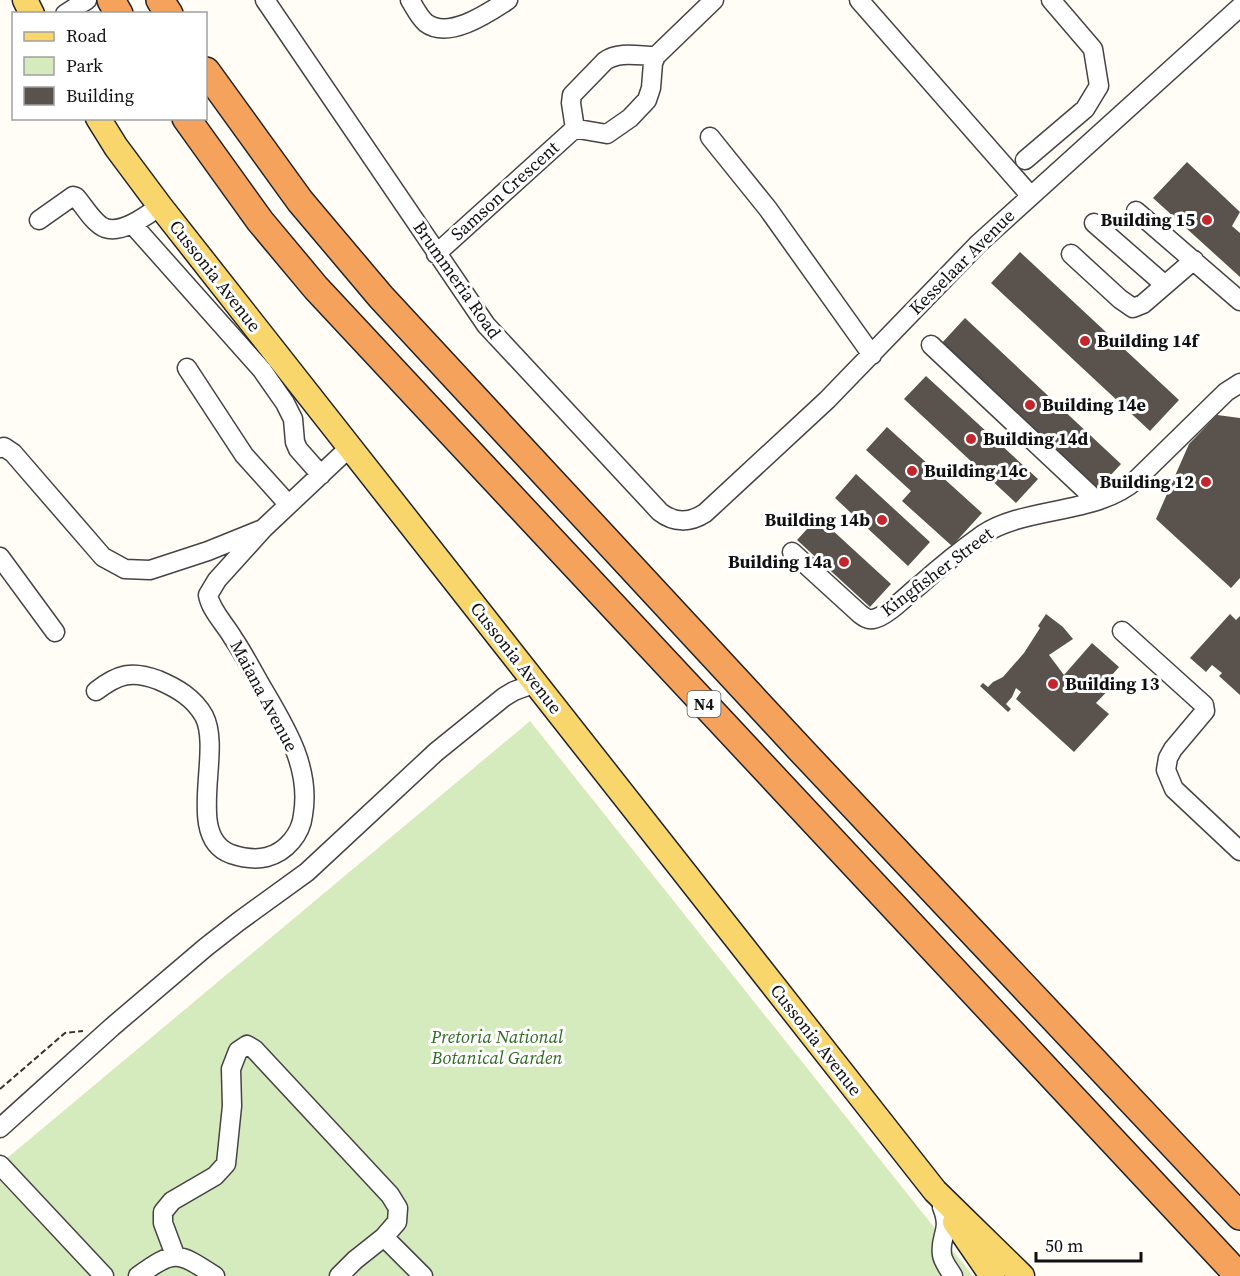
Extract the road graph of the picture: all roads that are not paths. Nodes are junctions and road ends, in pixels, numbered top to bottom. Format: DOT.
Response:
graph roads {
  1 [pos="87,0"];
  2 [pos="265,0"];
  3 [pos="410,0"];
  4 [pos="508,0"];
  5 [pos="714,0"];
  6 [pos="859,0"];
  7 [pos="1051,0"];
  8 [pos="1240,7"];
  9 [pos="68,12"];
  10 [pos="656,56"];
  11 [pos="207,72"];
  12 [pos="1085,109"];
  13 [pos="99,120"];
  14 [pos="187,120"];
  15 [pos="575,129"];
  16 [pos="1103,130"];
  17 [pos="710,137"];
  18 [pos="1025,160"];
  19 [pos="1030,195"];
  20 [pos="160,206"];
  21 [pos="1136,211"];
  22 [pos="39,220"];
  23 [pos="1094,223"];
  24 [pos="133,225"];
  25 [pos="435,254"];
  26 [pos="1071,254"];
  27 [pos="1194,260"];
  28 [pos="1165,285"];
  29 [pos="1240,301"];
  30 [pos="931,345"];
  31 [pos="872,355"];
  32 [pos="187,368"];
  33 [pos="1240,383"];
  34 [pos="350,447"];
  35 [pos="0,448"];
  36 [pos="321,475"];
  37 [pos="1096,500"];
  38 [pos="288,504"];
  39 [pos="689,520"];
  40 [pos="264,528"];
  41 [pos="792,552"];
  42 [pos="0,557"];
  43 [pos="1122,631"];
  44 [pos="55,632"];
  45 [pos="536,682"];
  46 [pos="96,691"];
  47 [pos="1240,851"];
  48 [pos="0,1128"];
  49 [pos="0,1165"];
  50 [pos="937,1192"];
  51 [pos="1240,1216"];
  52 [pos="384,1237"];
  53 [pos="175,1256"];
  54 [pos="104,1276"];
  55 [pos="138,1276"];
  56 [pos="215,1276"];
  57 [pos="339,1276"];
  58 [pos="423,1276"];
  59 [pos="953,1276"];
  60 [pos="992,1276"];
  61 [pos="1022,1276"];
  62 [pos="1239,1276"];
  1 -- 9 [label="street"];
  2 -- 25 [label="street, Brummeria Road"];
  3 -- 4 [label="street"];
  5 -- 10 [label="street"];
  6 -- 19 [label="street"];
  7 -- 12 [label="street"];
  8 -- 16 [label="street, Kesselaar Avenue"];
  10 -- 15 [label="street, Samson Crescent"];
  10 -- 15 [label="street, Samson Crescent"];
  11 -- 51 [label="highway, N4"];
  12 -- 16 [label="street"];
  12 -- 18 [label="street"];
  13 -- 20 [label="main road, Cussonia Avenue"];
  14 -- 62 [label="highway, N4"];
  15 -- 25 [label="street, Samson Crescent"];
  16 -- 19 [label="street, Kesselaar Avenue"];
  17 -- 31 [label="street"];
  19 -- 31 [label="street, Kesselaar Avenue"];
  20 -- 24 [label="street"];
  20 -- 34 [label="main road, Cussonia Avenue"];
  21 -- 27 [label="street"];
  22 -- 24 [label="street"];
  23 -- 28 [label="street"];
  24 -- 36 [label="street"];
  25 -- 39 [label="street, Brummeria Road"];
  26 -- 28 [label="street"];
  27 -- 28 [label="street"];
  27 -- 29 [label="street"];
  30 -- 37 [label="street"];
  31 -- 39 [label="street, Kesselaar Avenue"];
  32 -- 38 [label="street"];
  33 -- 37 [label="street, Kingfisher Street"];
  34 -- 36 [label="street, Maiana Avenue"];
  34 -- 45 [label="main road, Cussonia Avenue"];
  35 -- 40 [label="street"];
  36 -- 38 [label="street, Maiana Avenue"];
  37 -- 41 [label="street, Kingfisher Street"];
  38 -- 40 [label="street, Maiana Avenue"];
  40 -- 46 [label="street, Maiana Avenue"];
  42 -- 44 [label="street"];
  43 -- 47 [label="street"];
  45 -- 48 [label="street"];
  45 -- 50 [label="main road, Cussonia Avenue"];
  49 -- 54 [label="street"];
  50 -- 59 [label="street"];
  50 -- 60 [label="main road, Cussonia Avenue"];
  50 -- 61 [label="main road, Cussonia Avenue"];
  52 -- 53 [label="street"];
  52 -- 57 [label="street"];
  52 -- 58 [label="street"];
  53 -- 55 [label="street"];
  53 -- 56 [label="street"];
}
